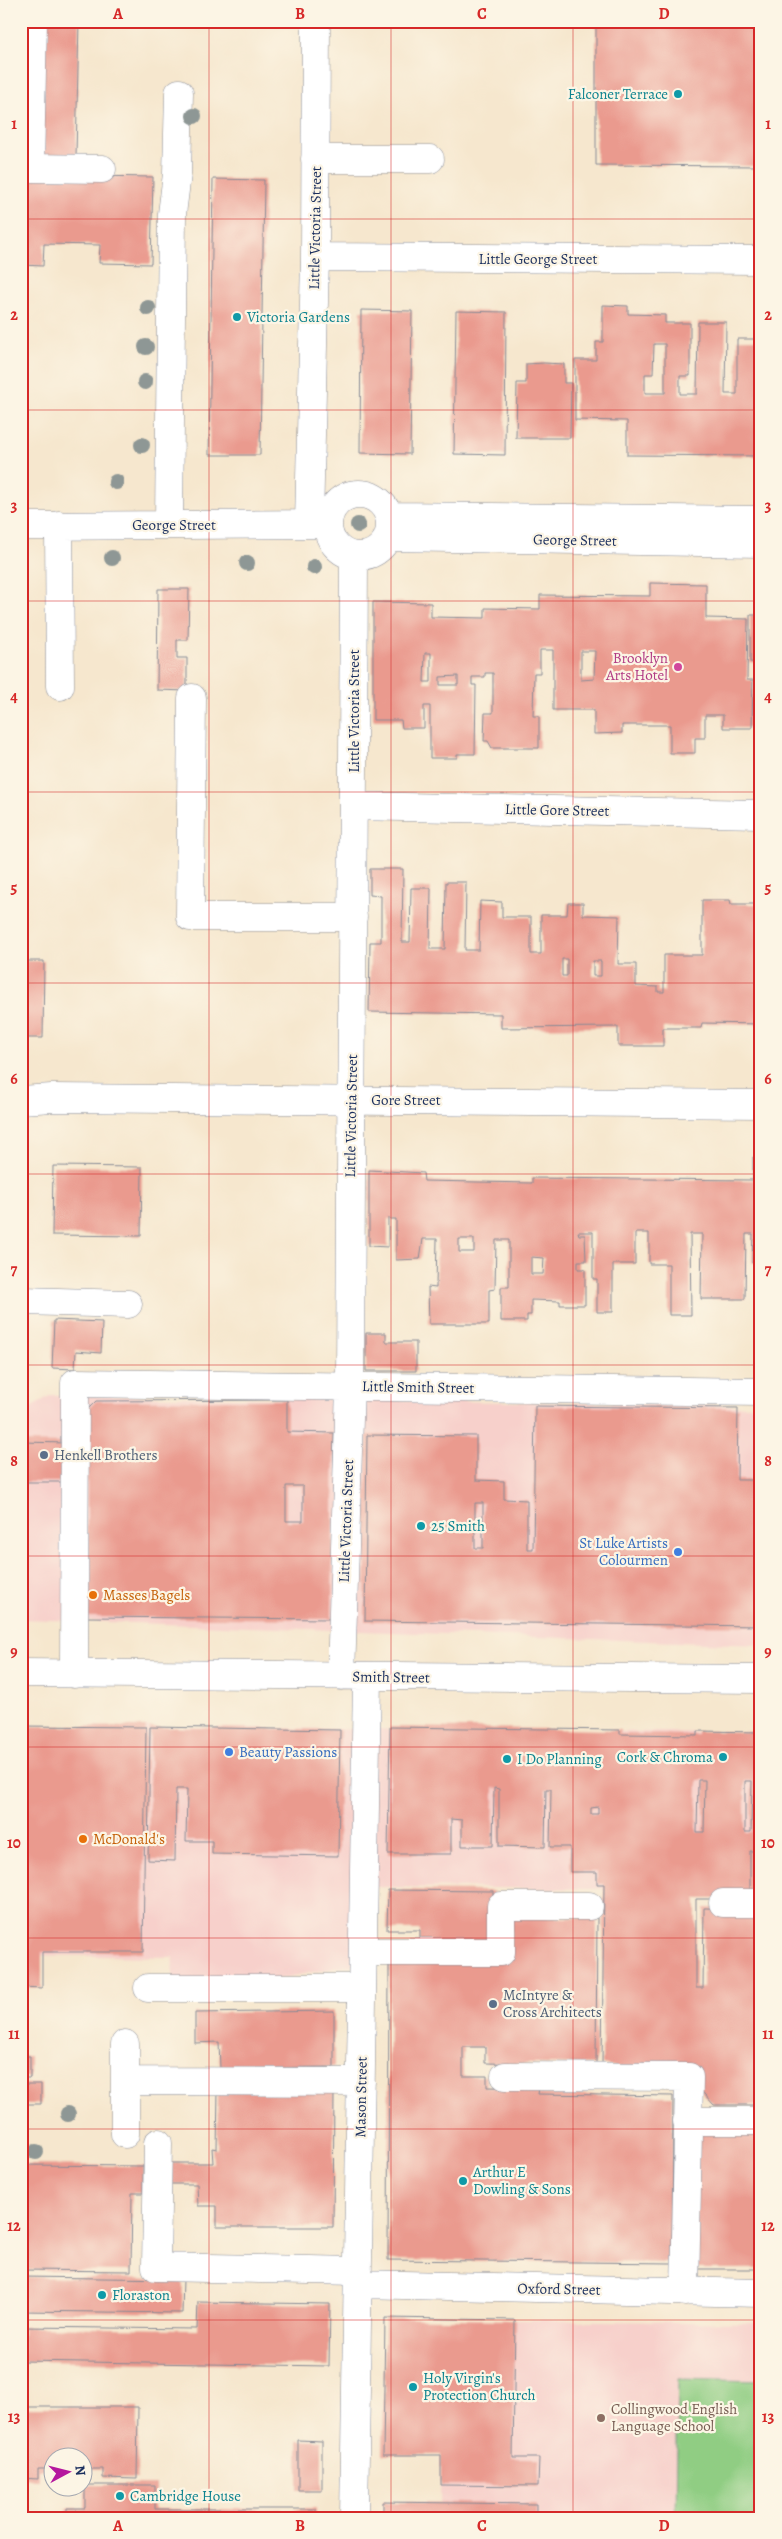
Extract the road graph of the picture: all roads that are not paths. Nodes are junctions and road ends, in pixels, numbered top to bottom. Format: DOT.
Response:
graph roads {
  1 [pos="33,21"];
  2 [pos="316,21"];
  3 [pos="179,93"];
  4 [pos="315,159"];
  5 [pos="430,159"];
  6 [pos="102,169"];
  7 [pos="315,257"];
  8 [pos="761,260"];
  9 [pos="761,520"];
  10 [pos="169,524"];
  11 [pos="318,524"];
  12 [pos="59,525"];
  13 [pos="21,526"];
  14 [pos="389,527"];
  15 [pos="761,543"];
  16 [pos="354,556"];
  17 [pos="60,686"];
  18 [pos="192,698"];
  19 [pos="354,806"];
  20 [pos="761,814"];
  21 [pos="353,916"];
  22 [pos="352,1099"];
  23 [pos="21,1100"];
  24 [pos="761,1104"];
  25 [pos="23,1301"];
  26 [pos="128,1304"];
  27 [pos="350,1386"];
  28 [pos="761,1392"];
  29 [pos="21,1673"];
  30 [pos="74,1674"];
  31 [pos="354,1676"];
  32 [pos="761,1679"];
  33 [pos="723,1903"];
  34 [pos="761,1903"];
  35 [pos="589,1906"];
  36 [pos="363,1952"];
  37 [pos="148,1988"];
  38 [pos="362,1988"];
  39 [pos="125,2044"];
  40 [pos="505,2076"];
  41 [pos="125,2081"];
  42 [pos="361,2082"];
  43 [pos="688,2120"];
  44 [pos="761,2121"];
  45 [pos="125,2134"];
  46 [pos="158,2143"];
  47 [pos="358,2278"];
  48 [pos="685,2292"];
  49 [pos="761,2293"];
  50 [pos="354,2518"];
  1 -- 6 [label="street"];
  2 -- 4 [label="street, Little Victoria Street"];
  3 -- 10 [label="street"];
  4 -- 5 [label="street"];
  4 -- 7 [label="street, Little Victoria Street"];
  7 -- 8 [label="street, Little George Street"];
  7 -- 11 [label="street, Little Victoria Street"];
  9 -- 14 [label="street, George Street"];
  10 -- 11 [label="street, George Street"];
  10 -- 12 [label="street, George Street"];
  11 -- 14 [label="street"];
  11 -- 16 [label="street"];
  12 -- 13 [label="street, George Street"];
  12 -- 17 [label="street"];
  14 -- 15 [label="street, George Street"];
  14 -- 16 [label="street"];
  16 -- 19 [label="street, Little Victoria Street"];
  18 -- 21 [label="street"];
  19 -- 20 [label="street, Little Gore Street"];
  19 -- 21 [label="street, Little Victoria Street"];
  21 -- 22 [label="street, Little Victoria Street"];
  22 -- 23 [label="street, Gore Street"];
  22 -- 24 [label="street, Gore Street"];
  22 -- 27 [label="street, Little Victoria Street"];
  25 -- 26 [label="street"];
  27 -- 28 [label="street, Little Smith Street"];
  27 -- 30 [label="street, Little Smith Street"];
  27 -- 31 [label="street, Little Victoria Street"];
  29 -- 30 [label="street, Smith Street"];
  30 -- 31 [label="street, Smith Street"];
  31 -- 32 [label="street, Smith Street"];
  31 -- 36 [label="street, Mason Street"];
  33 -- 34 [label="street"];
  35 -- 36 [label="street"];
  36 -- 38 [label="street, Mason Street"];
  37 -- 38 [label="street"];
  38 -- 42 [label="street, Mason Street"];
  39 -- 41 [label="street"];
  40 -- 43 [label="street"];
  41 -- 42 [label="street"];
  41 -- 45 [label="street"];
  42 -- 47 [label="street, Mason Street"];
  43 -- 44 [label="street"];
  43 -- 48 [label="street"];
  46 -- 47 [label="street, Oxford Street"];
  47 -- 48 [label="street, Oxford Street"];
  47 -- 50 [label="street, Mason Street"];
  48 -- 49 [label="street, Oxford Street"];
}
